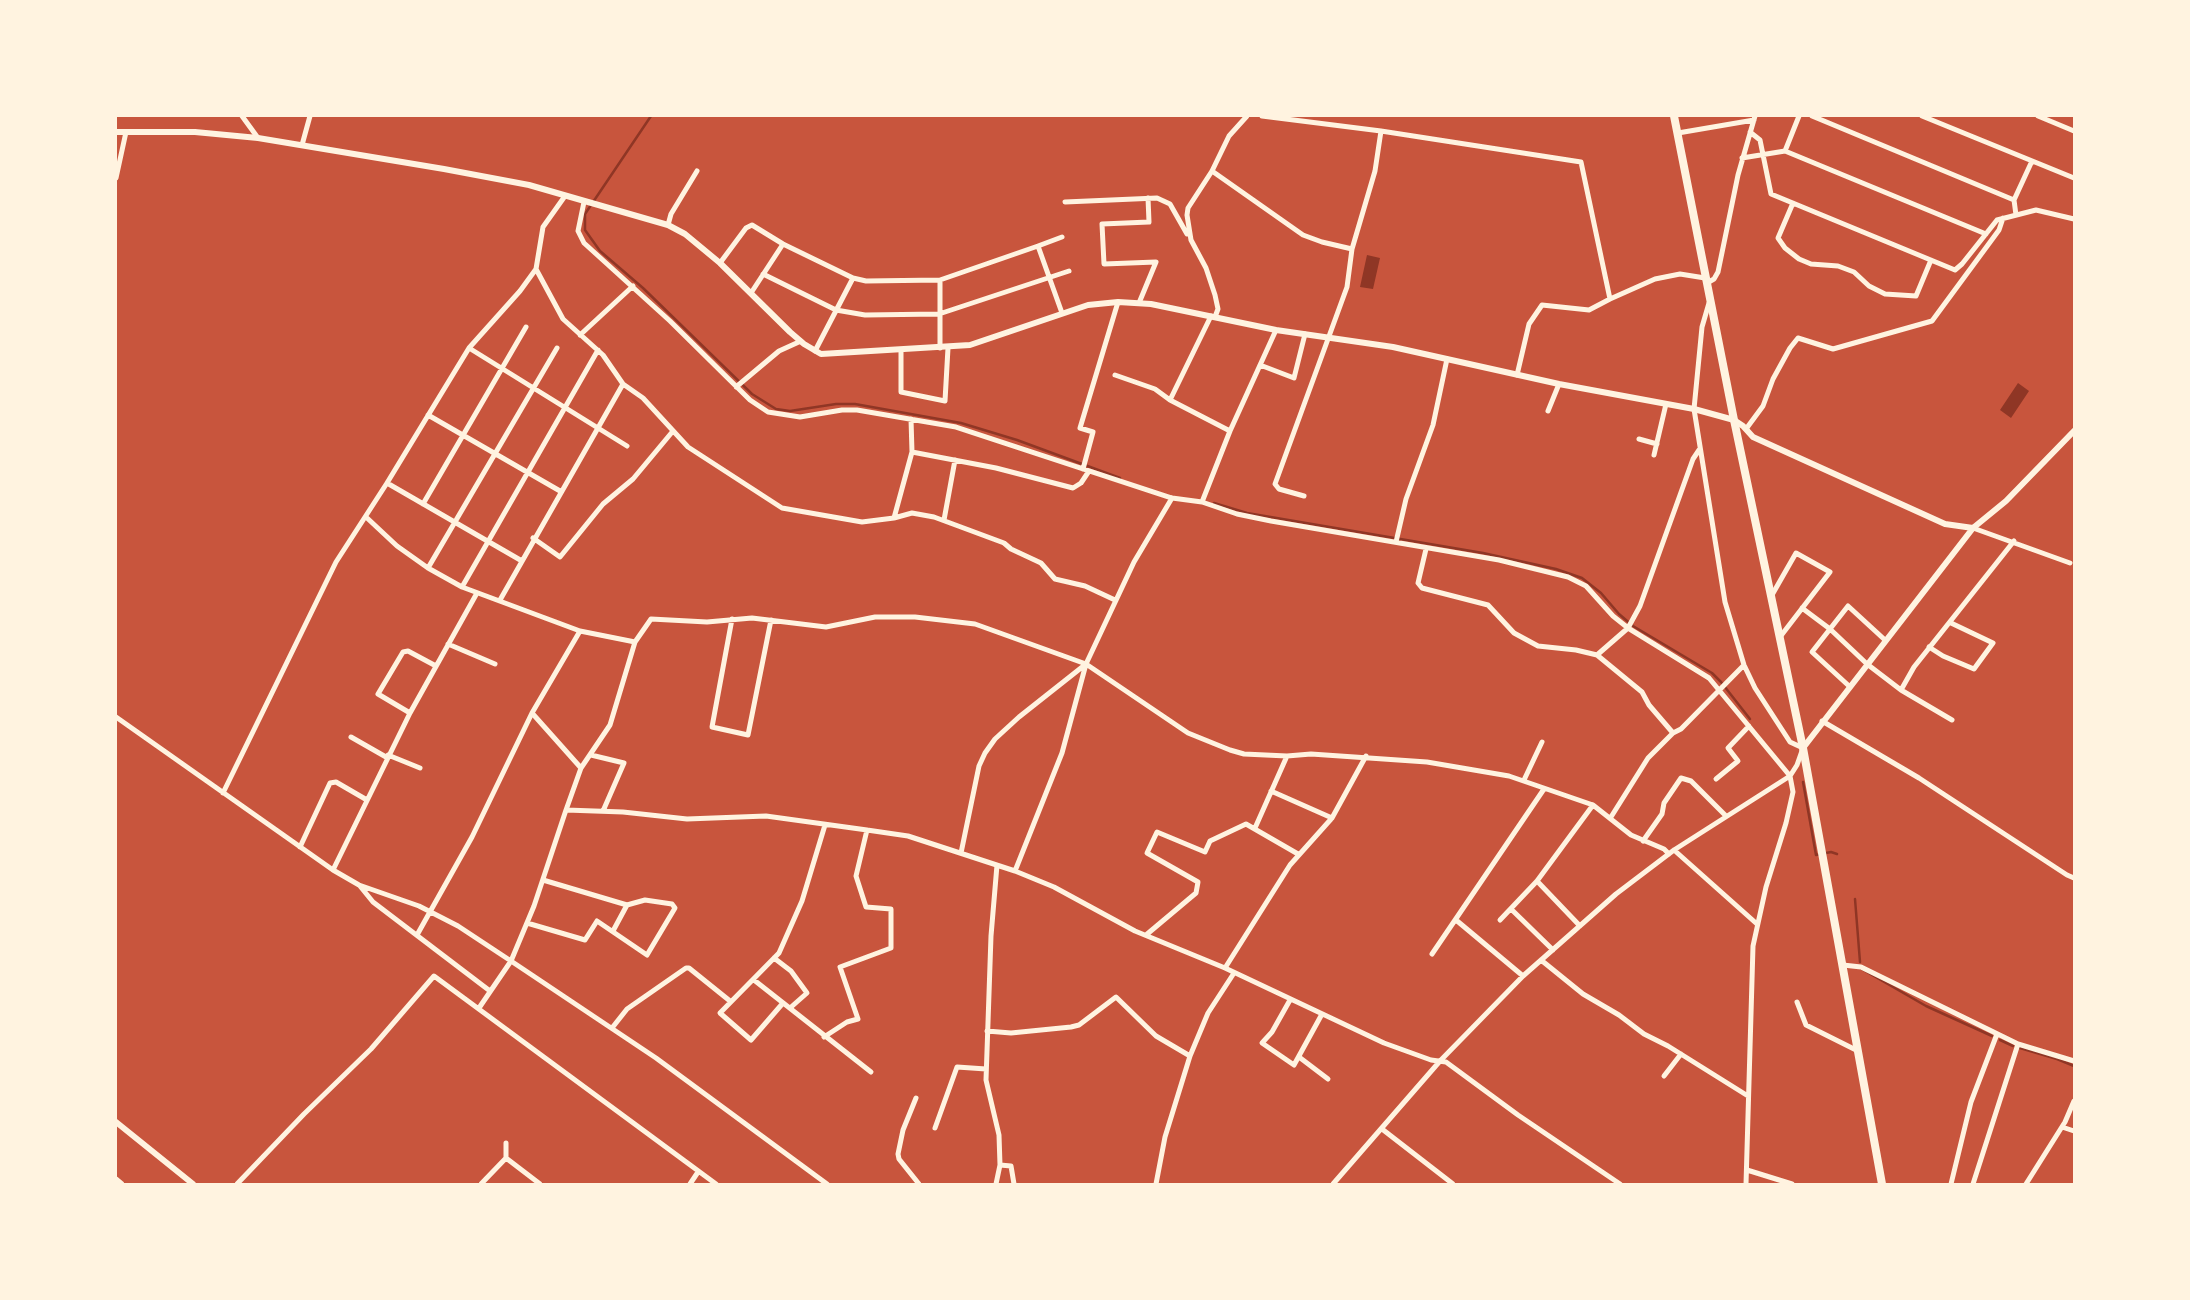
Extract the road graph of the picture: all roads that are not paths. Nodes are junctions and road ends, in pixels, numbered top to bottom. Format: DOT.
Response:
graph roads {
  1 [pos="242,116"];
  2 [pos="310,116"];
  3 [pos="1247,116"];
  4 [pos="1262,116"];
  5 [pos="1674,116"];
  6 [pos="1799,116"];
  7 [pos="1812,116"];
  8 [pos="1922,116"];
  9 [pos="2038,116"];
  10 [pos="1755,118"];
  11 [pos="1381,131"];
  12 [pos="2074,131"];
  13 [pos="116,132"];
  14 [pos="126,132"];
  15 [pos="1750,132"];
  16 [pos="1678,133"];
  17 [pos="258,138"];
  18 [pos="302,145"];
  19 [pos="1784,151"];
  20 [pos="1764,154"];
  21 [pos="1742,158"];
  22 [pos="2032,161"];
  23 [pos="697,171"];
  24 [pos="1212,171"];
  25 [pos="116,178"];
  26 [pos="2074,178"];
  27 [pos="565,196"];
  28 [pos="1148,198"];
  29 [pos="2014,200"];
  30 [pos="584,202"];
  31 [pos="1065,202"];
  32 [pos="1793,203"];
  33 [pos="2016,215"];
  34 [pos="2003,218"];
  35 [pos="2074,219"];
  36 [pos="668,225"];
  37 [pos="1986,234"];
  38 [pos="1062,237"];
  39 [pos="1191,240"];
  40 [pos="783,244"];
  41 [pos="1038,246"];
  42 [pos="1352,249"];
  43 [pos="1931,260"];
  44 [pos="720,263"];
  45 [pos="536,269"];
  46 [pos="1069,271"];
  47 [pos="763,274"];
  48 [pos="853,278"];
  49 [pos="1049,278"];
  50 [pos="940,280"];
  51 [pos="1706,280"];
  52 [pos="633,286"];
  53 [pos="751,293"];
  54 [pos="1610,299"];
  55 [pos="1710,300"];
  56 [pos="1118,302"];
  57 [pos="1139,303"];
  58 [pos="836,310"];
  59 [pos="1062,313"];
  60 [pos="939,314"];
  61 [pos="1213,317"];
  62 [pos="526,327"];
  63 [pos="1276,330"];
  64 [pos="1305,334"];
  65 [pos="580,335"];
  66 [pos="1327,337"];
  67 [pos="801,341"];
  68 [pos="469,348"];
  69 [pos="557,348"];
  70 [pos="944,348"];
  71 [pos="901,350"];
  72 [pos="598,351"];
  73 [pos="815,351"];
  74 [pos="1447,359"];
  75 [pos="1260,365"];
  76 [pos="502,368"];
  77 [pos="1115,375"];
  78 [pos="1517,375"];
  79 [pos="623,384"];
  80 [pos="1559,384"];
  81 [pos="739,385"];
  82 [pos="534,388"];
  83 [pos="1170,400"];
  84 [pos="1666,404"];
  85 [pos="565,407"];
  86 [pos="1694,409"];
  87 [pos="1548,411"];
  88 [pos="428,415"];
  89 [pos="911,419"];
  90 [pos="1734,420"];
  91 [pos="598,428"];
  92 [pos="1746,429"];
  93 [pos="673,431"];
  94 [pos="1230,431"];
  95 [pos="2074,431"];
  96 [pos="464,436"];
  97 [pos="1639,439"];
  98 [pos="1657,444"];
  99 [pos="627,446"];
  100 [pos="1699,450"];
  101 [pos="912,452"];
  102 [pos="1654,455"];
  103 [pos="495,456"];
  104 [pos="955,460"];
  105 [pos="1086,470"];
  106 [pos="527,474"];
  107 [pos="387,483"];
  108 [pos="560,491"];
  109 [pos="1304,496"];
  110 [pos="1172,498"];
  111 [pos="1202,502"];
  112 [pos="423,504"];
  113 [pos="366,517"];
  114 [pos="894,519"];
  115 [pos="944,520"];
  116 [pos="456,523"];
  117 [pos="1973,528"];
  118 [pos="533,538"];
  119 [pos="488,541"];
  120 [pos="2014,541"];
  121 [pos="1396,542"];
  122 [pos="1426,549"];
  123 [pos="522,561"];
  124 [pos="2070,563"];
  125 [pos="428,568"];
  126 [pos="462,587"];
  127 [pos="477,593"];
  128 [pos="1772,595"];
  129 [pos="500,600"];
  130 [pos="1115,600"];
  131 [pos="1802,608"];
  132 [pos="732,619"];
  133 [pos="771,620"];
  134 [pos="1951,623"];
  135 [pos="1628,628"];
  136 [pos="1830,629"];
  137 [pos="580,631"];
  138 [pos="1780,637"];
  139 [pos="1885,640"];
  140 [pos="635,642"];
  141 [pos="448,644"];
  142 [pos="1929,647"];
  143 [pos="1597,655"];
  144 [pos="495,664"];
  145 [pos="1086,664"];
  146 [pos="1867,664"];
  147 [pos="1744,665"];
  148 [pos="436,666"];
  149 [pos="1723,687"];
  150 [pos="1849,687"];
  151 [pos="1901,690"];
  152 [pos="410,713"];
  153 [pos="532,713"];
  154 [pos="117,719"];
  155 [pos="1952,720"];
  156 [pos="1822,721"];
  157 [pos="1749,726"];
  158 [pos="1673,733"];
  159 [pos="351,737"];
  160 [pos="1542,742"];
  161 [pos="1803,748"];
  162 [pos="591,755"];
  163 [pos="387,756"];
  164 [pos="1287,756"];
  165 [pos="1366,756"];
  166 [pos="420,768"];
  167 [pos="581,768"];
  168 [pos="1790,776"];
  169 [pos="1716,779"];
  170 [pos="1524,780"];
  171 [pos="1544,789"];
  172 [pos="1271,791"];
  173 [pos="223,793"];
  174 [pos="367,800"];
  175 [pos="1593,805"];
  176 [pos="566,810"];
  177 [pos="603,811"];
  178 [pos="1611,817"];
  179 [pos="1726,817"];
  180 [pos="1332,818"];
  181 [pos="825,825"];
  182 [pos="1255,828"];
  183 [pos="867,830"];
  184 [pos="1643,841"];
  185 [pos="300,847"];
  186 [pos="1672,852"];
  187 [pos="961,853"];
  188 [pos="1298,854"];
  189 [pos="997,865"];
  190 [pos="332,870"];
  191 [pos="1015,871"];
  192 [pos="2074,878"];
  193 [pos="543,880"];
  194 [pos="1538,881"];
  195 [pos="359,885"];
  196 [pos="627,905"];
  197 [pos="1511,909"];
  198 [pos="431,912"];
  199 [pos="1456,920"];
  200 [pos="1500,920"];
  201 [pos="527,923"];
  202 [pos="1757,924"];
  203 [pos="1580,926"];
  204 [pos="612,930"];
  205 [pos="1146,935"];
  206 [pos="417,936"];
  207 [pos="1553,950"];
  208 [pos="1432,954"];
  209 [pos="774,958"];
  210 [pos="1541,960"];
  211 [pos="511,961"];
  212 [pos="1843,965"];
  213 [pos="1225,968"];
  214 [pos="1234,973"];
  215 [pos="1523,976"];
  216 [pos="754,980"];
  217 [pos="490,991"];
  218 [pos="1290,1000"];
  219 [pos="730,1001"];
  220 [pos="1797,1002"];
  221 [pos="783,1003"];
  222 [pos="790,1008"];
  223 [pos="479,1009"];
  224 [pos="1322,1014"];
  225 [pos="612,1028"];
  226 [pos="987,1031"];
  227 [pos="1997,1034"];
  228 [pos="824,1037"];
  229 [pos="2018,1044"];
  230 [pos="1858,1051"];
  231 [pos="1681,1054"];
  232 [pos="1190,1056"];
  233 [pos="1299,1058"];
  234 [pos="1440,1061"];
  235 [pos="2074,1061"];
  236 [pos="986,1069"];
  237 [pos="871,1072"];
  238 [pos="1664,1076"];
  239 [pos="1328,1079"];
  240 [pos="1748,1096"];
  241 [pos="916,1098"];
  242 [pos="2074,1101"];
  243 [pos="116,1122"];
  244 [pos="2062,1127"];
  245 [pos="936,1128"];
  246 [pos="1382,1129"];
  247 [pos="2074,1131"];
  248 [pos="506,1143"];
  249 [pos="506,1158"];
  250 [pos="1000,1165"];
  251 [pos="1747,1170"];
  252 [pos="698,1172"];
  253 [pos="116,1179"];
  254 [pos="122,1185"];
  255 [pos="193,1185"];
  256 [pos="237,1185"];
  257 [pos="481,1185"];
  258 [pos="540,1185"];
  259 [pos="690,1185"];
  260 [pos="716,1185"];
  261 [pos="827,1185"];
  262 [pos="919,1185"];
  263 [pos="996,1185"];
  264 [pos="1014,1185"];
  265 [pos="1156,1185"];
  266 [pos="1333,1185"];
  267 [pos="1453,1185"];
  268 [pos="1620,1185"];
  269 [pos="1746,1185"];
  270 [pos="1793,1185"];
  271 [pos="1882,1185"];
  272 [pos="1951,1185"];
  273 [pos="1973,1185"];
  274 [pos="2026,1185"];
  1 -- 17 [label="street"];
  2 -- 18 [label="street"];
  3 -- 24 [label="street"];
  4 -- 11 [label="street"];
  5 -- 16 [label="main road"];
  6 -- 19 [label="street"];
  7 -- 29 [label="street"];
  8 -- 22 [label="street"];
  9 -- 12 [label="street"];
  10 -- 15 [label="street"];
  10 -- 16 [label="street"];
  11 -- 42 [label="street"];
  11 -- 54 [label="street"];
  13 -- 14 [label="street"];
  14 -- 17 [label="street"];
  14 -- 25 [label="street"];
  15 -- 20 [label="street"];
  15 -- 21 [label="street"];
  16 -- 51 [label="main road"];
  17 -- 18 [label="street"];
  18 -- 27 [label="street"];
  19 -- 20 [label="street"];
  19 -- 37 [label="street"];
  20 -- 21 [label="street"];
  20 -- 32 [label="street"];
  21 -- 51 [label="street"];
  22 -- 26 [label="street"];
  22 -- 29 [label="street"];
  23 -- 36 [label="street"];
  24 -- 39 [label="street"];
  24 -- 42 [label="street"];
  27 -- 30 [label="street"];
  27 -- 45 [label="street"];
  28 -- 31 [label="street"];
  28 -- 39 [label="street"];
  28 -- 57 [label="street"];
  29 -- 33 [label="street"];
  30 -- 36 [label="street"];
  30 -- 52 [label="street"];
  32 -- 43 [label="street"];
  32 -- 43 [label="street"];
  33 -- 34 [label="street"];
  33 -- 35 [label="street"];
  34 -- 37 [label="street"];
  34 -- 92 [label="street"];
  36 -- 44 [label="street"];
  37 -- 43 [label="street"];
  38 -- 41 [label="street"];
  39 -- 61 [label="street"];
  40 -- 44 [label="street"];
  40 -- 47 [label="street"];
  40 -- 48 [label="street"];
  41 -- 49 [label="street"];
  41 -- 50 [label="street"];
  42 -- 66 [label="street"];
  44 -- 53 [label="street"];
  45 -- 65 [label="street"];
  45 -- 68 [label="street"];
  46 -- 49 [label="street"];
  47 -- 53 [label="street"];
  47 -- 58 [label="street"];
  48 -- 50 [label="street"];
  48 -- 58 [label="street"];
  49 -- 59 [label="street"];
  49 -- 60 [label="street"];
  50 -- 60 [label="street"];
  51 -- 54 [label="street"];
  51 -- 55 [label="main road"];
  52 -- 65 [label="street"];
  52 -- 81 [label="street"];
  53 -- 67 [label="street"];
  54 -- 78 [label="street"];
  55 -- 86 [label="street"];
  55 -- 90 [label="main road"];
  56 -- 57 [label="street"];
  56 -- 59 [label="street"];
  56 -- 105 [label="street"];
  57 -- 61 [label="street"];
  58 -- 60 [label="street"];
  58 -- 73 [label="street"];
  59 -- 70 [label="street"];
  60 -- 70 [label="street"];
  61 -- 63 [label="street"];
  61 -- 83 [label="street"];
  62 -- 76 [label="street"];
  63 -- 64 [label="street"];
  63 -- 75 [label="street"];
  64 -- 66 [label="street"];
  64 -- 75 [label="street"];
  65 -- 72 [label="street"];
  66 -- 74 [label="street"];
  66 -- 109 [label="street"];
  67 -- 73 [label="street"];
  67 -- 81 [label="street"];
  68 -- 76 [label="street"];
  68 -- 88 [label="street"];
  69 -- 82 [label="street"];
  70 -- 71 [label="street"];
  70 -- 71 [label="street"];
  71 -- 73 [label="street"];
  72 -- 79 [label="street"];
  72 -- 85 [label="street"];
  74 -- 78 [label="street"];
  74 -- 121 [label="street"];
  75 -- 94 [label="street"];
  76 -- 82 [label="street"];
  76 -- 96 [label="street"];
  77 -- 83 [label="street"];
  78 -- 80 [label="street"];
  79 -- 91 [label="street"];
  79 -- 93 [label="street"];
  80 -- 84 [label="street"];
  80 -- 87 [label="street"];
  81 -- 89 [label="street"];
  82 -- 85 [label="street"];
  82 -- 103 [label="street"];
  83 -- 94 [label="street"];
  84 -- 86 [label="street"];
  84 -- 98 [label="street"];
  85 -- 91 [label="street"];
  85 -- 106 [label="street"];
  86 -- 90 [label="street"];
  86 -- 100 [label="street"];
  88 -- 96 [label="street"];
  88 -- 107 [label="street"];
  89 -- 101 [label="street"];
  89 -- 105 [label="street"];
  90 -- 92 [label="street"];
  90 -- 128 [label="main road"];
  91 -- 99 [label="street"];
  91 -- 108 [label="street"];
  92 -- 117 [label="street"];
  93 -- 114 [label="street"];
  93 -- 118 [label="street"];
  94 -- 111 [label="street"];
  95 -- 117 [label="street"];
  96 -- 103 [label="street"];
  96 -- 112 [label="street"];
  97 -- 98 [label="street"];
  98 -- 102 [label="street"];
  100 -- 135 [label="street"];
  100 -- 147 [label="street"];
  101 -- 104 [label="street"];
  101 -- 114 [label="street"];
  103 -- 106 [label="street"];
  103 -- 116 [label="street"];
  104 -- 105 [label="street"];
  104 -- 115 [label="street"];
  105 -- 110 [label="street"];
  106 -- 108 [label="street"];
  106 -- 119 [label="street"];
  107 -- 112 [label="street"];
  107 -- 113 [label="street"];
  108 -- 118 [label="street"];
  110 -- 111 [label="street"];
  110 -- 130 [label="street"];
  111 -- 121 [label="street"];
  112 -- 116 [label="street"];
  113 -- 125 [label="street"];
  113 -- 173 [label="street"];
  114 -- 115 [label="street"];
  115 -- 130 [label="street"];
  116 -- 119 [label="street"];
  116 -- 125 [label="street"];
  117 -- 120 [label="street"];
  117 -- 139 [label="street"];
  118 -- 123 [label="street"];
  119 -- 123 [label="street"];
  119 -- 126 [label="street"];
  120 -- 124 [label="street"];
  120 -- 134 [label="street"];
  121 -- 122 [label="street"];
  122 -- 135 [label="street"];
  122 -- 143 [label="street"];
  123 -- 129 [label="street"];
  125 -- 126 [label="street"];
  126 -- 127 [label="street"];
  127 -- 129 [label="street"];
  127 -- 141 [label="street"];
  128 -- 131 [label="street"];
  128 -- 138 [label="main road"];
  129 -- 137 [label="street"];
  130 -- 145 [label="street"];
  131 -- 136 [label="street"];
  131 -- 138 [label="street"];
  132 -- 133 [label="street"];
  132 -- 133 [label="street"];
  132 -- 140 [label="street"];
  133 -- 145 [label="street"];
  134 -- 142 [label="street"];
  134 -- 142 [label="street"];
  135 -- 143 [label="street"];
  135 -- 149 [label="street"];
  136 -- 139 [label="street"];
  136 -- 146 [label="street"];
  136 -- 150 [label="street"];
  137 -- 140 [label="street"];
  137 -- 153 [label="street"];
  138 -- 161 [label="main road"];
  139 -- 146 [label="street"];
  140 -- 162 [label="street"];
  141 -- 144 [label="street"];
  141 -- 148 [label="street"];
  142 -- 151 [label="street"];
  143 -- 158 [label="street"];
  145 -- 164 [label="street"];
  145 -- 187 [label="street"];
  145 -- 191 [label="street"];
  146 -- 150 [label="street"];
  146 -- 151 [label="street"];
  147 -- 149 [label="street"];
  147 -- 161 [label="street"];
  148 -- 152 [label="street"];
  148 -- 152 [label="street"];
  149 -- 157 [label="street"];
  149 -- 158 [label="street"];
  150 -- 156 [label="street"];
  151 -- 155 [label="street"];
  152 -- 163 [label="street"];
  153 -- 167 [label="street"];
  153 -- 198 [label="street"];
  154 -- 173 [label="street"];
  156 -- 161 [label="street"];
  156 -- 192 [label="street"];
  157 -- 168 [label="street"];
  157 -- 169 [label="street"];
  158 -- 178 [label="street"];
  159 -- 163 [label="street"];
  160 -- 170 [label="street"];
  161 -- 168 [label="street"];
  161 -- 212 [label="main road"];
  162 -- 167 [label="street"];
  162 -- 177 [label="street"];
  163 -- 166 [label="street"];
  163 -- 174 [label="street"];
  164 -- 165 [label="street"];
  164 -- 172 [label="street"];
  165 -- 170 [label="street"];
  165 -- 180 [label="street"];
  167 -- 176 [label="street"];
  168 -- 179 [label="street"];
  168 -- 202 [label="street"];
  170 -- 171 [label="street"];
  171 -- 175 [label="street"];
  171 -- 199 [label="street"];
  172 -- 180 [label="street"];
  172 -- 182 [label="street"];
  173 -- 185 [label="street"];
  174 -- 185 [label="street"];
  174 -- 190 [label="street"];
  175 -- 178 [label="street"];
  175 -- 194 [label="street"];
  176 -- 177 [label="street"];
  176 -- 193 [label="street"];
  177 -- 181 [label="street"];
  178 -- 184 [label="street"];
  179 -- 184 [label="street"];
  179 -- 186 [label="street"];
  180 -- 188 [label="street"];
  181 -- 183 [label="street"];
  181 -- 209 [label="street"];
  182 -- 188 [label="street"];
  182 -- 205 [label="street"];
  183 -- 187 [label="street"];
  183 -- 228 [label="street"];
  184 -- 186 [label="street"];
  185 -- 190 [label="street"];
  186 -- 202 [label="street"];
  186 -- 203 [label="street"];
  187 -- 189 [label="street"];
  188 -- 213 [label="street"];
  189 -- 191 [label="street"];
  189 -- 226 [label="street"];
  190 -- 195 [label="street"];
  191 -- 205 [label="street"];
  193 -- 196 [label="street"];
  193 -- 201 [label="street"];
  194 -- 197 [label="street"];
  194 -- 203 [label="street"];
  195 -- 198 [label="street"];
  195 -- 206 [label="street"];
  196 -- 204 [label="street"];
  196 -- 204 [label="street"];
  197 -- 200 [label="street"];
  197 -- 207 [label="street"];
  198 -- 206 [label="street"];
  198 -- 211 [label="street"];
  199 -- 208 [label="street"];
  199 -- 215 [label="street"];
  201 -- 204 [label="street"];
  201 -- 211 [label="street"];
  202 -- 240 [label="street"];
  203 -- 207 [label="street"];
  205 -- 213 [label="street"];
  206 -- 217 [label="street"];
  207 -- 210 [label="street"];
  209 -- 216 [label="street"];
  209 -- 222 [label="street"];
  210 -- 215 [label="street"];
  210 -- 231 [label="street"];
  211 -- 217 [label="street"];
  211 -- 225 [label="street"];
  212 -- 227 [label="street"];
  212 -- 230 [label="main road"];
  213 -- 214 [label="street"];
  214 -- 218 [label="street"];
  214 -- 232 [label="street"];
  215 -- 234 [label="street"];
  216 -- 219 [label="street"];
  216 -- 221 [label="street"];
  217 -- 223 [label="street"];
  218 -- 224 [label="street"];
  218 -- 233 [label="street"];
  219 -- 221 [label="street"];
  219 -- 225 [label="street"];
  220 -- 230 [label="street"];
  221 -- 222 [label="street"];
  222 -- 228 [label="street"];
  223 -- 252 [label="street"];
  223 -- 256 [label="street"];
  224 -- 233 [label="street"];
  224 -- 234 [label="street"];
  225 -- 261 [label="street"];
  226 -- 232 [label="street"];
  226 -- 236 [label="street"];
  227 -- 229 [label="street"];
  227 -- 272 [label="street"];
  228 -- 237 [label="street"];
  229 -- 235 [label="street"];
  229 -- 273 [label="street"];
  230 -- 271 [label="main road"];
  231 -- 238 [label="street"];
  231 -- 240 [label="street"];
  232 -- 265 [label="street"];
  233 -- 239 [label="street"];
  234 -- 246 [label="street"];
  234 -- 268 [label="street"];
  236 -- 245 [label="street"];
  236 -- 250 [label="street"];
  240 -- 251 [label="street"];
  241 -- 262 [label="street"];
  242 -- 244 [label="street"];
  243 -- 255 [label="street"];
  244 -- 247 [label="street"];
  244 -- 274 [label="street"];
  246 -- 266 [label="street"];
  246 -- 267 [label="street"];
  248 -- 249 [label="street"];
  249 -- 257 [label="street"];
  249 -- 258 [label="street"];
  250 -- 263 [label="street"];
  250 -- 264 [label="street"];
  251 -- 269 [label="street"];
  251 -- 270 [label="street"];
  252 -- 259 [label="street"];
  252 -- 260 [label="street"];
  253 -- 254 [label="street"];
}
